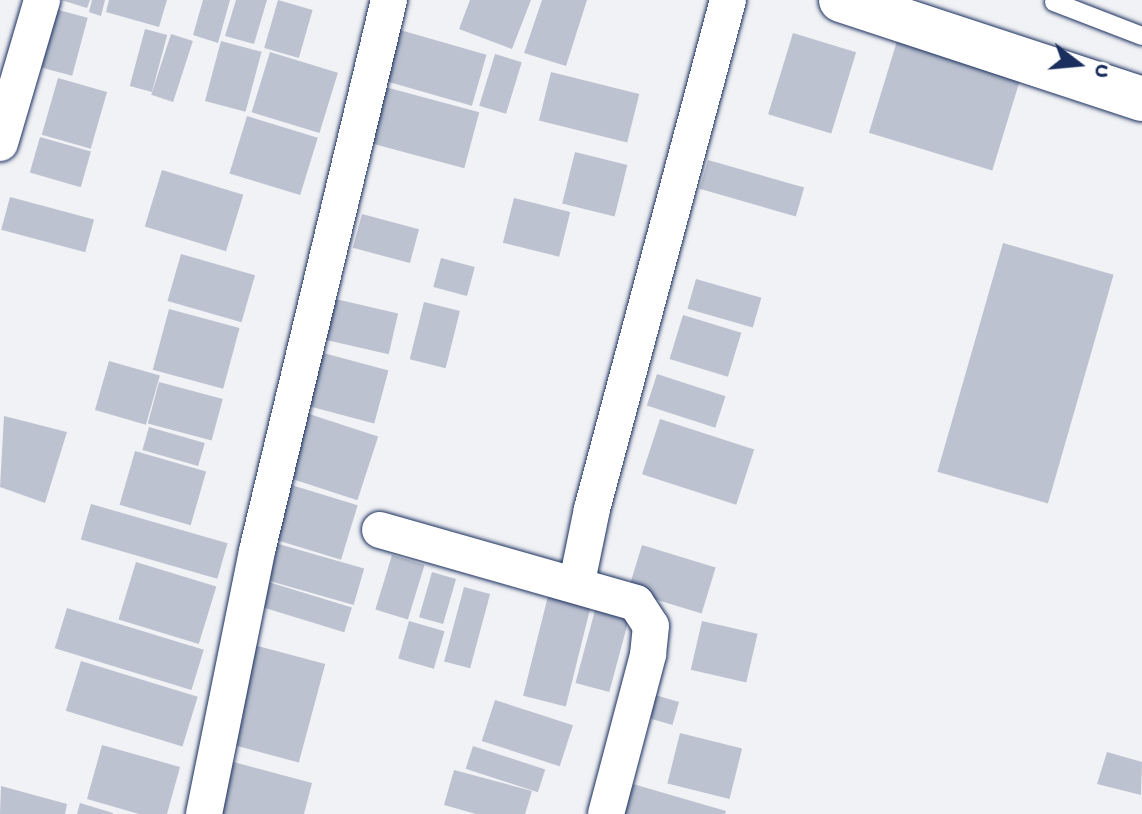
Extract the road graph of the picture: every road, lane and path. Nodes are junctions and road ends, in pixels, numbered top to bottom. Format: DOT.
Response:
graph roads {
  1 [pos="42,0"];
  2 [pos="389,0"];
  3 [pos="728,0"];
  4 [pos="841,0"];
  5 [pos="1054,2"];
  6 [pos="1142,36"];
  7 [pos="1142,99"];
  8 [pos="0,143"];
  9 [pos="380,530"];
  10 [pos="577,582"];
  11 [pos="204,814"];
  12 [pos="606,814"];
  1 -- 8 [label="street"];
  2 -- 11 [label="street"];
  3 -- 10 [label="street"];
  4 -- 7 [label="street"];
  5 -- 6 [label="lane"];
  9 -- 10 [label="street"];
  10 -- 12 [label="street"];
}
